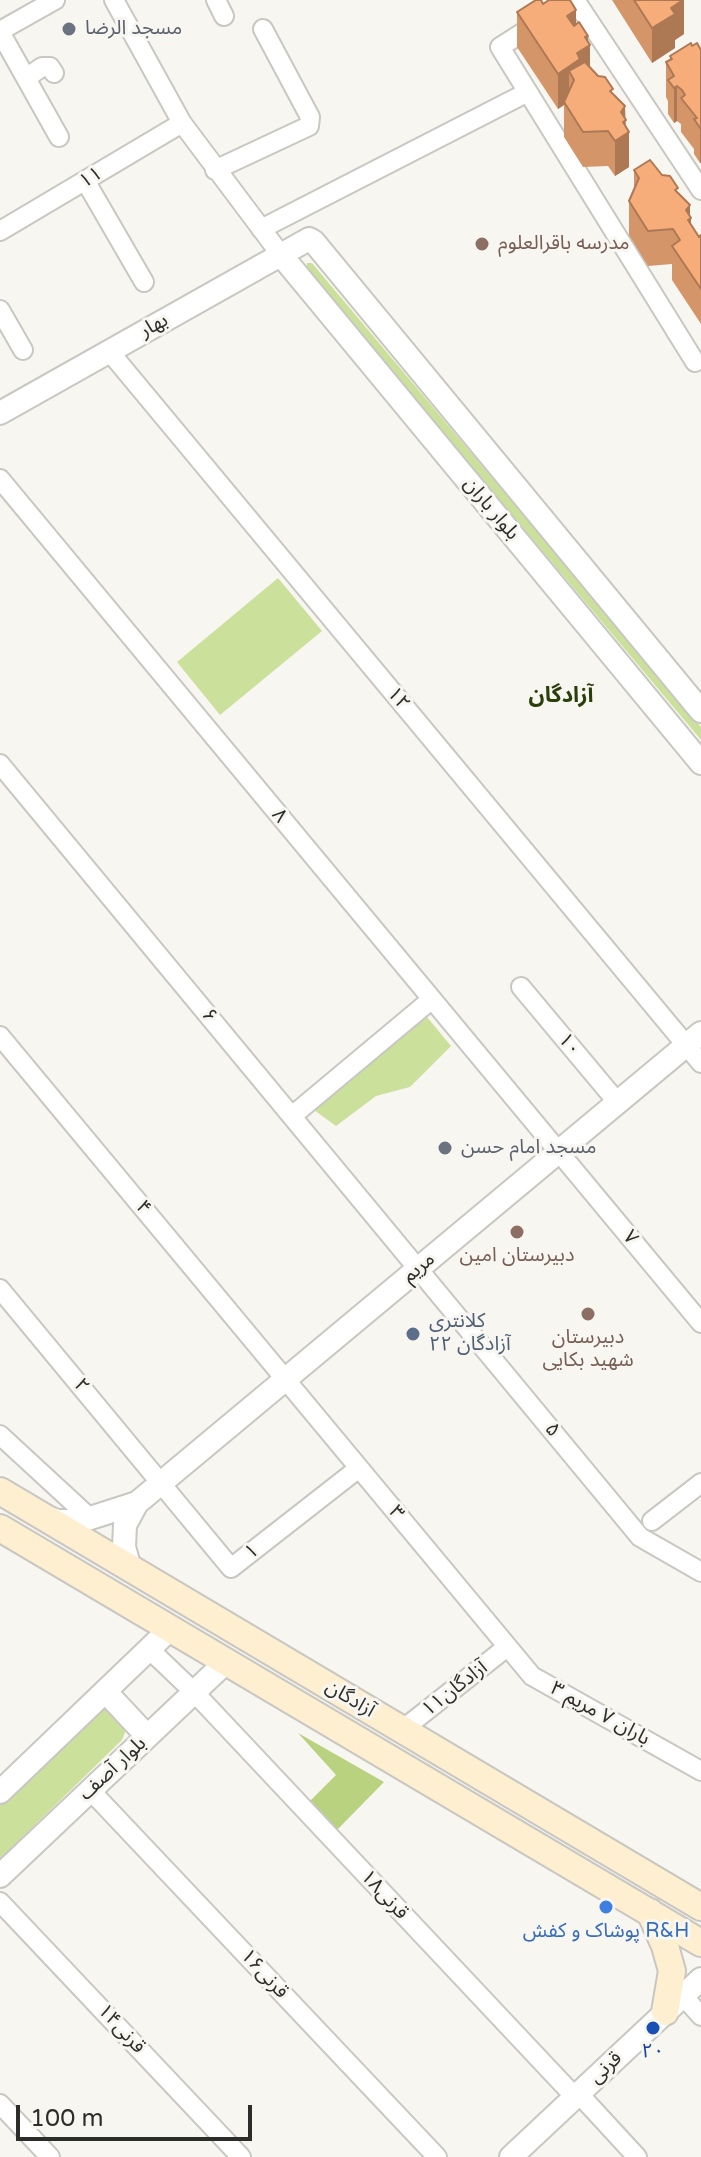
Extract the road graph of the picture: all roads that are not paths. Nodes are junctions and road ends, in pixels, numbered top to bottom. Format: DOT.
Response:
graph roads {
  1 [pos="55,0"];
  2 [pos="114,0"];
  3 [pos="574,0"];
  4 [pos="263,29"];
  5 [pos="0,32"];
  6 [pos="54,73"];
  7 [pos="26,78"];
  8 [pos="528,92"];
  9 [pos="182,123"];
  10 [pos="59,137"];
  11 [pos="215,170"];
  12 [pos="86,182"];
  13 [pos="701,190"];
  14 [pos="261,229"];
  15 [pos="0,231"];
  16 [pos="309,239"];
  17 [pos="281,255"];
  18 [pos="144,282"];
  19 [pos="0,310"];
  20 [pos="23,350"];
  21 [pos="109,351"];
  22 [pos="695,362"];
  23 [pos="0,413"];
  24 [pos="0,479"];
  25 [pos="701,711"];
  26 [pos="701,723"];
  27 [pos="681,739"];
  28 [pos="701,763"];
  29 [pos="0,764"];
  30 [pos="521,987"];
  31 [pos="432,999"];
  32 [pos="0,1036"];
  33 [pos="694,1039"];
  34 [pos="701,1063"];
  35 [pos="618,1103"];
  36 [pos="292,1116"];
  37 [pos="558,1152"];
  38 [pos="419,1269"];
  39 [pos="0,1289"];
  40 [pos="701,1323"];
  41 [pos="286,1380"];
  42 [pos="0,1435"];
  43 [pos="359,1468"];
  44 [pos="162,1482"];
  45 [pos="701,1483"];
  46 [pos="0,1491"];
  47 [pos="137,1503"];
  48 [pos="39,1514"];
  49 [pos="90,1518"];
  50 [pos="652,1521"];
  51 [pos="0,1528"];
  52 [pos="701,1572"];
  53 [pos="145,1577"];
  54 [pos="170,1629"];
  55 [pos="507,1647"];
  56 [pos="149,1649"];
  57 [pos="226,1662"];
  58 [pos="105,1691"];
  59 [pos="194,1692"];
  60 [pos="402,1730"];
  61 [pos="147,1736"];
  62 [pos="701,1771"];
  63 [pos="90,1790"];
  64 [pos="0,1792"];
  65 [pos="0,1876"];
  66 [pos="0,1902"];
  67 [pos="701,1907"];
  68 [pos="650,1912"];
  69 [pos="701,1943"];
  70 [pos="701,1979"];
  71 [pos="674,2004"];
  72 [pos="701,2016"];
  73 [pos="577,2095"];
  74 [pos="0,2104"];
  75 [pos="50,2157"];
  76 [pos="241,2157"];
  77 [pos="437,2157"];
  78 [pos="511,2157"];
  79 [pos="637,2157"];
  1 -- 5 [label="street"];
  2 -- 9 [label="street"];
  3 -- 8 [label="street"];
  3 -- 13 [label="street"];
  4 -- 11 [label="street"];
  5 -- 7 [label="street"];
  6 -- 7 [label="street"];
  7 -- 10 [label="street"];
  8 -- 14 [label="street"];
  8 -- 22 [label="street"];
  9 -- 11 [label="street"];
  9 -- 12 [label="street, ۱۱"];
  11 -- 14 [label="street"];
  12 -- 15 [label="street, ۱۱"];
  12 -- 18 [label="street"];
  14 -- 17 [label="street"];
  16 -- 17 [label="street, بهار"];
  16 -- 25 [label="street, بلوار باران"];
  17 -- 21 [label="street, بهار"];
  17 -- 27 [label="street, بلوار باران"];
  19 -- 20 [label="street"];
  21 -- 23 [label="street, بهار"];
  21 -- 33 [label="street, ۱۲"];
  24 -- 31 [label="street, ۸"];
  26 -- 27 [label="street"];
  27 -- 28 [label="street, بلوار باران"];
  29 -- 36 [label="street, ۶"];
  30 -- 35 [label="street, ۱۰"];
  31 -- 36 [label="street"];
  31 -- 37 [label="street, ۸"];
  32 -- 41 [label="street, ۴"];
  33 -- 34 [label="street, ۱۲"];
  33 -- 35 [label="street, مریم"];
  35 -- 37 [label="street, مریم"];
  36 -- 38 [label="street, ۶"];
  37 -- 38 [label="street, مریم"];
  37 -- 40 [label="street, ۷"];
  38 -- 41 [label="street, مریم"];
  38 -- 52 [label="street, ۵"];
  39 -- 44 [label="street, ۲"];
  41 -- 43 [label="street, ۳"];
  41 -- 44 [label="street, مریم"];
  42 -- 49 [label="street"];
  43 -- 44 [label="street, ۱"];
  43 -- 55 [label="street, ۳"];
  44 -- 47 [label="street, مریم"];
  45 -- 50 [label="street"];
  46 -- 48 [label="main road, آزادگان"];
  47 -- 49 [label="street"];
  47 -- 53 [label="street"];
  48 -- 49 [label="street"];
  48 -- 53 [label="main road, آزادگان"];
  51 -- 54 [label="main road, آزادگان"];
  53 -- 60 [label="main road, آزادگان"];
  54 -- 56 [label="street"];
  54 -- 57 [label="main road, آزادگان"];
  55 -- 60 [label="street, آزادگان۱۱"];
  55 -- 62 [label="street, باران ۷ مریم ۳"];
  56 -- 58 [label="street"];
  56 -- 59 [label="street, قرنی۱۸"];
  57 -- 59 [label="street, بلوار آصف"];
  57 -- 68 [label="main road, آزادگان"];
  58 -- 61 [label="street"];
  58 -- 64 [label="street"];
  59 -- 61 [label="street, بلوار آصف"];
  59 -- 73 [label="street, قرنی۱۸"];
  60 -- 67 [label="main road, آزادگان"];
  61 -- 63 [label="street, بلوار آصف"];
  63 -- 65 [label="street, بلوار آصف"];
  63 -- 77 [label="street, قرنی۱۶"];
  66 -- 76 [label="street, قرنی۱۴"];
  68 -- 69 [label="main road, آزادگان"];
  68 -- 71 [label="main road"];
  70 -- 71 [label="street, قرنی"];
  71 -- 72 [label="street"];
  71 -- 73 [label="street, قرنی"];
  73 -- 78 [label="street, قرنی"];
  73 -- 79 [label="street, قرنی۱۸"];
  74 -- 75 [label="street"];
}
